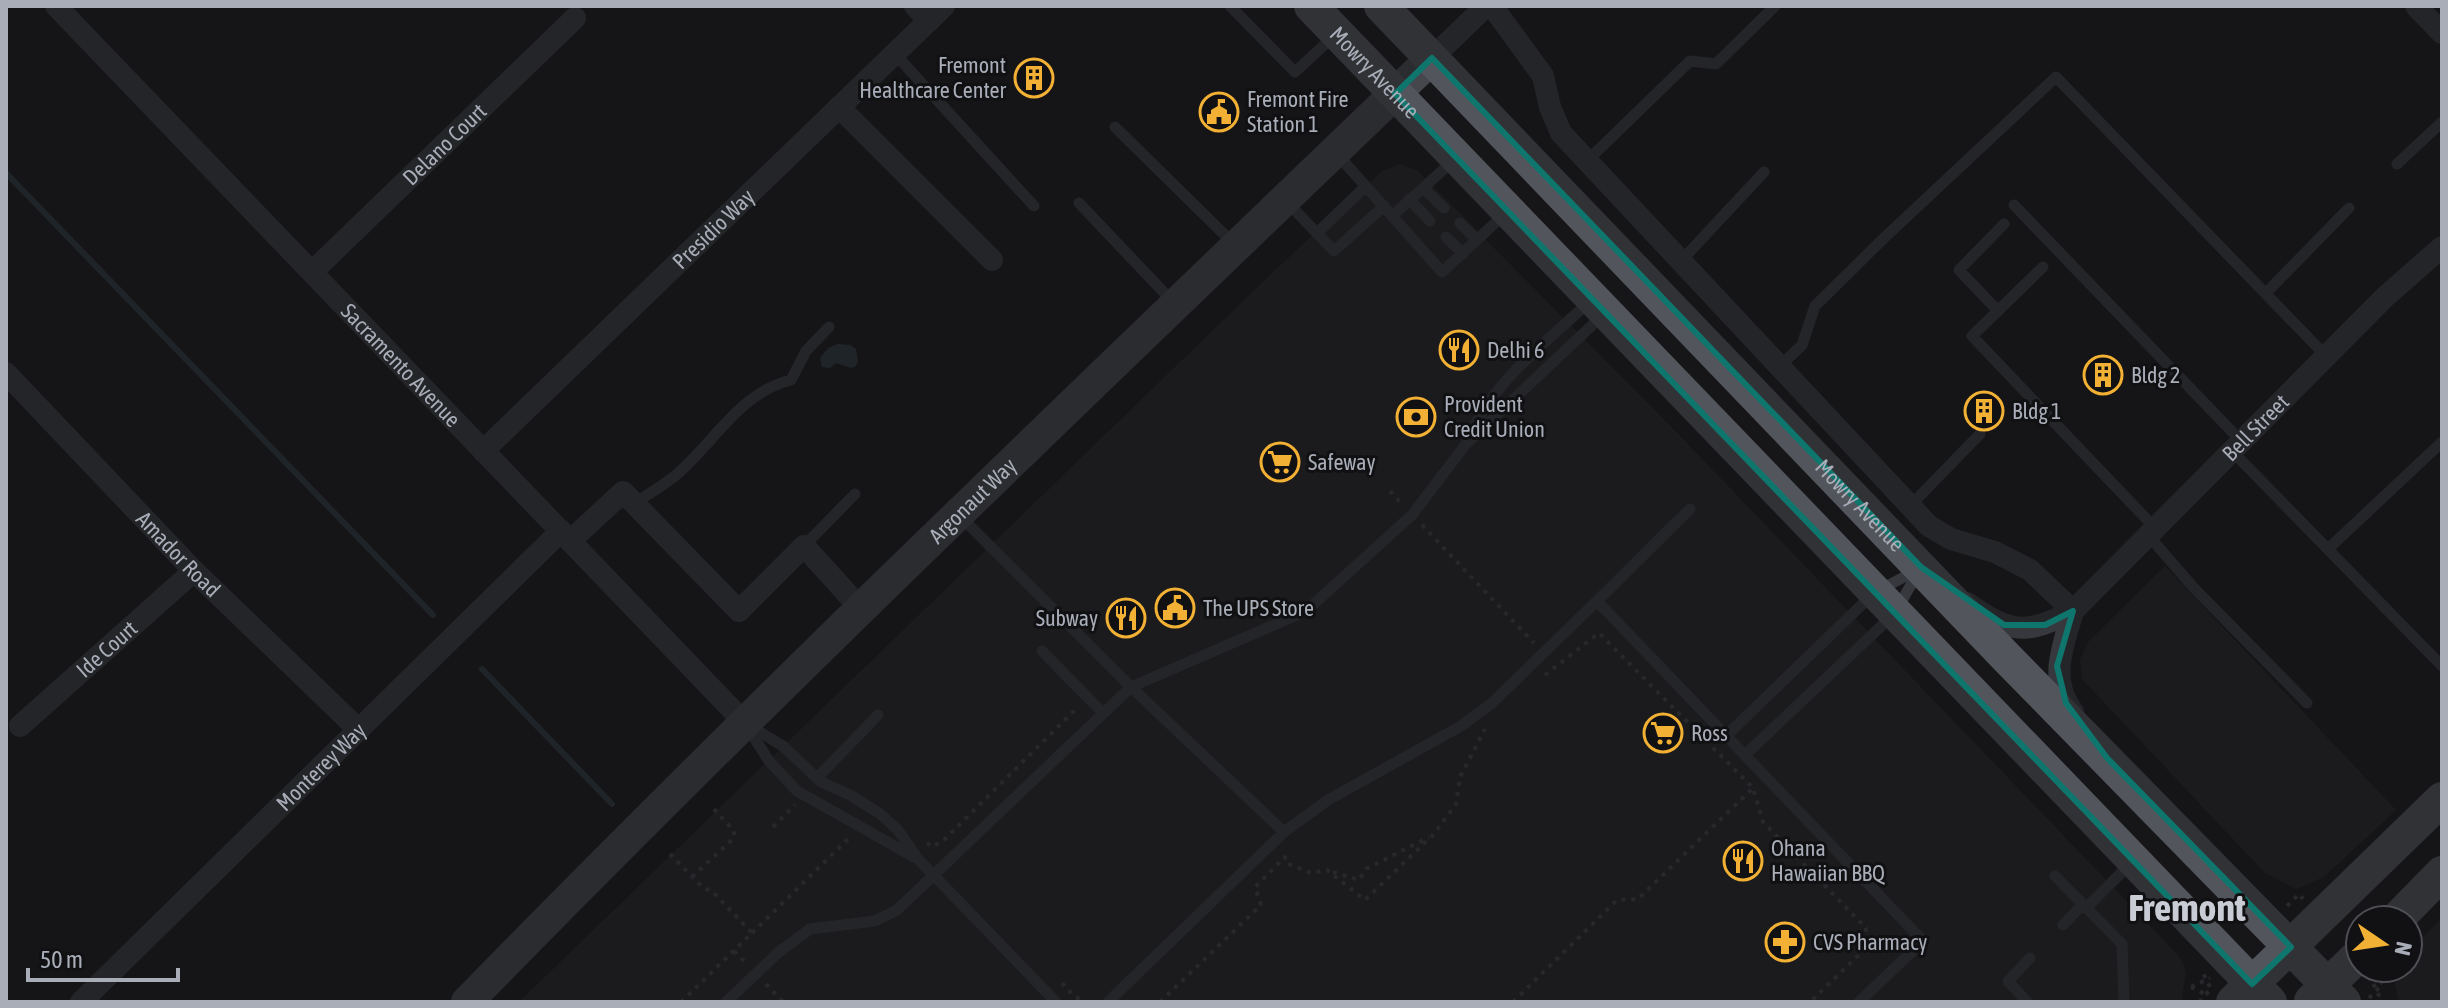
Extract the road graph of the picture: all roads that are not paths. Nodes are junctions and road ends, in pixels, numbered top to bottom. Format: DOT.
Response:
graph roads {
  1 [pos="56,6"];
  2 [pos="1230,6"];
  3 [pos="1311,6"];
  4 [pos="1381,6"];
  5 [pos="1489,6"];
  6 [pos="1775,6"];
  7 [pos="2416,6"];
  8 [pos="929,11"];
  9 [pos="575,18"];
  10 [pos="1337,33"];
  11 [pos="2442,33"];
  12 [pos="895,54"];
  13 [pos="1432,58"];
  14 [pos="1395,94"];
  15 [pos="839,107"];
  16 [pos="2442,122"];
  17 [pos="1115,127"];
  18 [pos="1335,153"];
  19 [pos="1456,158"];
  20 [pos="1587,161"];
  21 [pos="2397,164"];
  22 [pos="1764,172"];
  23 [pos="1366,186"];
  24 [pos="1423,188"];
  25 [pos="1409,199"];
  26 [pos="1286,200"];
  27 [pos="1079,203"];
  28 [pos="2014,205"];
  29 [pos="1034,206"];
  30 [pos="1444,208"];
  31 [pos="2349,208"];
  32 [pos="1388,211"];
  33 [pos="1507,212"];
  34 [pos="1430,221"];
  35 [pos="1460,223"];
  36 [pos="2004,224"];
  37 [pos="1317,233"];
  38 [pos="1446,237"];
  39 [pos="1477,240"];
  40 [pos="1237,247"];
  41 [pos="2442,247"];
  42 [pos="1463,254"];
  43 [pos="992,260"];
  44 [pos="1681,261"];
  45 [pos="2043,267"];
  46 [pos="312,272"];
  47 [pos="2266,293"];
  48 [pos="1176,306"];
  49 [pos="1598,307"];
  50 [pos="1998,311"];
  51 [pos="829,327"];
  52 [pos="2326,356"];
  53 [pos="1780,366"];
  54 [pos="6,373"];
  55 [pos="1980,434"];
  56 [pos="2442,442"];
  57 [pos="1466,444"];
  58 [pos="2237,446"];
  59 [pos="483,451"];
  60 [pos="855,494"];
  61 [pos="634,504"];
  62 [pos="1910,506"];
  63 [pos="1690,509"];
  64 [pos="960,515"];
  65 [pos="2151,532"];
  66 [pos="566,536"];
  67 [pos="804,546"];
  68 [pos="2328,549"];
  69 [pos="1921,567"];
  70 [pos="194,571"];
  71 [pos="1597,601"];
  72 [pos="1884,603"];
  73 [pos="862,610"];
  74 [pos="2073,611"];
  75 [pos="1042,651"];
  76 [pos="2442,666"];
  77 [pos="1131,687"];
  78 [pos="2307,703"];
  79 [pos="1103,713"];
  80 [pos="878,715"];
  81 [pos="745,723"];
  82 [pos="20,726"];
  83 [pos="359,730"];
  84 [pos="1726,736"];
  85 [pos="1745,755"];
  86 [pos="2107,758"];
  87 [pos="817,778"];
  88 [pos="2442,799"];
  89 [pos="1284,832"];
  90 [pos="918,859"];
  91 [pos="2132,862"];
  92 [pos="2442,874"];
  93 [pos="933,875"];
  94 [pos="2055,876"];
  95 [pos="2412,904"];
  96 [pos="2084,906"];
  97 [pos="2063,925"];
  98 [pos="2291,947"];
  99 [pos="2030,958"];
  100 [pos="2234,993"];
  101 [pos="2338,997"];
  102 [pos="81,1002"];
  103 [pos="467,1002"];
  104 [pos="726,1002"];
  105 [pos="1056,1002"];
  106 [pos="1108,1002"];
  107 [pos="1859,1002"];
  108 [pos="2027,1002"];
  109 [pos="2124,1002"];
  1 -- 46 [label="street, Sacramento Avenue"];
  2 -- 10 [label="lane"];
  3 -- 10 [label="main road, Mowry Avenue"];
  4 -- 13 [label="main road, Mowry Avenue"];
  5 -- 13 [label="street, Argonaut Way"];
  5 -- 20 [label="street, Mowry Avenue"];
  6 -- 20 [label="lane"];
  7 -- 11 [label="street"];
  8 -- 12 [label="street, Presidio Way"];
  9 -- 46 [label="street, Delano Court"];
  10 -- 14 [label="main road, Mowry Avenue"];
  12 -- 15 [label="street, Presidio Way"];
  12 -- 29 [label="lane"];
  13 -- 14 [label="street, Argonaut Way"];
  13 -- 69 [label="main road, Mowry Avenue"];
  14 -- 18 [label="street, Argonaut Way"];
  14 -- 19 [label="main road, Mowry Avenue"];
  15 -- 43 [label="street"];
  15 -- 59 [label="street, Presidio Way"];
  16 -- 21 [label="lane"];
  17 -- 40 [label="lane"];
  18 -- 23 [label="lane"];
  18 -- 26 [label="street, Argonaut Way"];
  19 -- 24 [label="lane"];
  19 -- 33 [label="main road, Mowry Avenue"];
  20 -- 44 [label="street, Mowry Avenue"];
  22 -- 44 [label="lane"];
  23 -- 32 [label="lane"];
  23 -- 37 [label="lane"];
  24 -- 25 [label="lane"];
  24 -- 30 [label="lane"];
  25 -- 32 [label="lane"];
  25 -- 34 [label="lane"];
  26 -- 37 [label="lane"];
  26 -- 40 [label="street, Argonaut Way"];
  27 -- 48 [label="lane"];
  28 -- 58 [label="lane"];
  31 -- 47 [label="lane"];
  32 -- 37 [label="lane"];
  32 -- 42 [label="lane"];
  33 -- 39 [label="lane"];
  33 -- 49 [label="main road, Mowry Avenue"];
  35 -- 39 [label="lane"];
  36 -- 50 [label="lane"];
  38 -- 42 [label="lane"];
  39 -- 42 [label="lane"];
  40 -- 48 [label="street, Argonaut Way"];
  41 -- 52 [label="street, Bell Street"];
  44 -- 53 [label="street, Mowry Avenue"];
  45 -- 50 [label="lane"];
  46 -- 59 [label="street, Sacramento Avenue"];
  47 -- 52 [label="lane"];
  47 -- 53 [label="lane"];
  48 -- 64 [label="street, Argonaut Way"];
  49 -- 57 [label="lane"];
  49 -- 57 [label="lane"];
  49 -- 72 [label="main road, Mowry Avenue"];
  50 -- 65 [label="lane"];
  51 -- 61 [label="lane"];
  52 -- 58 [label="street, Bell Street"];
  53 -- 62 [label="street, Mowry Avenue"];
  54 -- 70 [label="street, Amador Road"];
  55 -- 62 [label="lane"];
  56 -- 68 [label="lane"];
  57 -- 77 [label="lane"];
  58 -- 65 [label="street, Bell Street"];
  58 -- 68 [label="lane"];
  59 -- 66 [label="street, Sacramento Avenue"];
  60 -- 67 [label="lane"];
  61 -- 66 [label="street, Monterey Way"];
  61 -- 67 [label="street"];
  62 -- 74 [label="street, Mowry Avenue"];
  63 -- 71 [label="lane"];
  64 -- 73 [label="street, Argonaut Way"];
  64 -- 77 [label="lane"];
  65 -- 74 [label="street, Bell Street"];
  65 -- 78 [label="lane"];
  66 -- 81 [label="street, Sacramento Avenue"];
  66 -- 83 [label="street, Monterey Way"];
  67 -- 73 [label="street"];
  68 -- 76 [label="lane"];
  69 -- 72 [label="lane"];
  69 -- 72 [label="lane"];
  69 -- 74 [label="street, Bell Street"];
  69 -- 86 [label="main road, Mowry Avenue"];
  70 -- 82 [label="street, Ide Court"];
  70 -- 83 [label="street, Amador Road"];
  71 -- 84 [label="lane"];
  71 -- 89 [label="lane"];
  72 -- 84 [label="lane"];
  72 -- 85 [label="lane"];
  72 -- 91 [label="main road, Mowry Avenue"];
  73 -- 81 [label="street, Argonaut Way"];
  74 -- 86 [label="street, Bell Street"];
  75 -- 79 [label="lane"];
  77 -- 79 [label="lane"];
  77 -- 89 [label="lane"];
  79 -- 93 [label="lane"];
  80 -- 87 [label="lane"];
  81 -- 87 [label="lane"];
  81 -- 90 [label="lane"];
  81 -- 103 [label="street, Argonaut Way"];
  83 -- 102 [label="street, Monterey Way"];
  84 -- 85 [label="lane"];
  85 -- 107 [label="lane"];
  86 -- 98 [label="main road, Mowry Avenue"];
  87 -- 90 [label="lane"];
  88 -- 98 [label="main road"];
  89 -- 106 [label="lane"];
  90 -- 93 [label="lane"];
  91 -- 96 [label="lane"];
  91 -- 100 [label="main road, Mowry Avenue"];
  92 -- 95 [label="main road"];
  93 -- 104 [label="lane"];
  93 -- 105 [label="lane"];
  94 -- 96 [label="lane"];
  96 -- 97 [label="lane"];
  96 -- 109 [label="lane"];
  98 -- 100 [label="main road"];
  98 -- 101 [label="main road, Mowry Avenue"];
  99 -- 108 [label="lane"];
}
